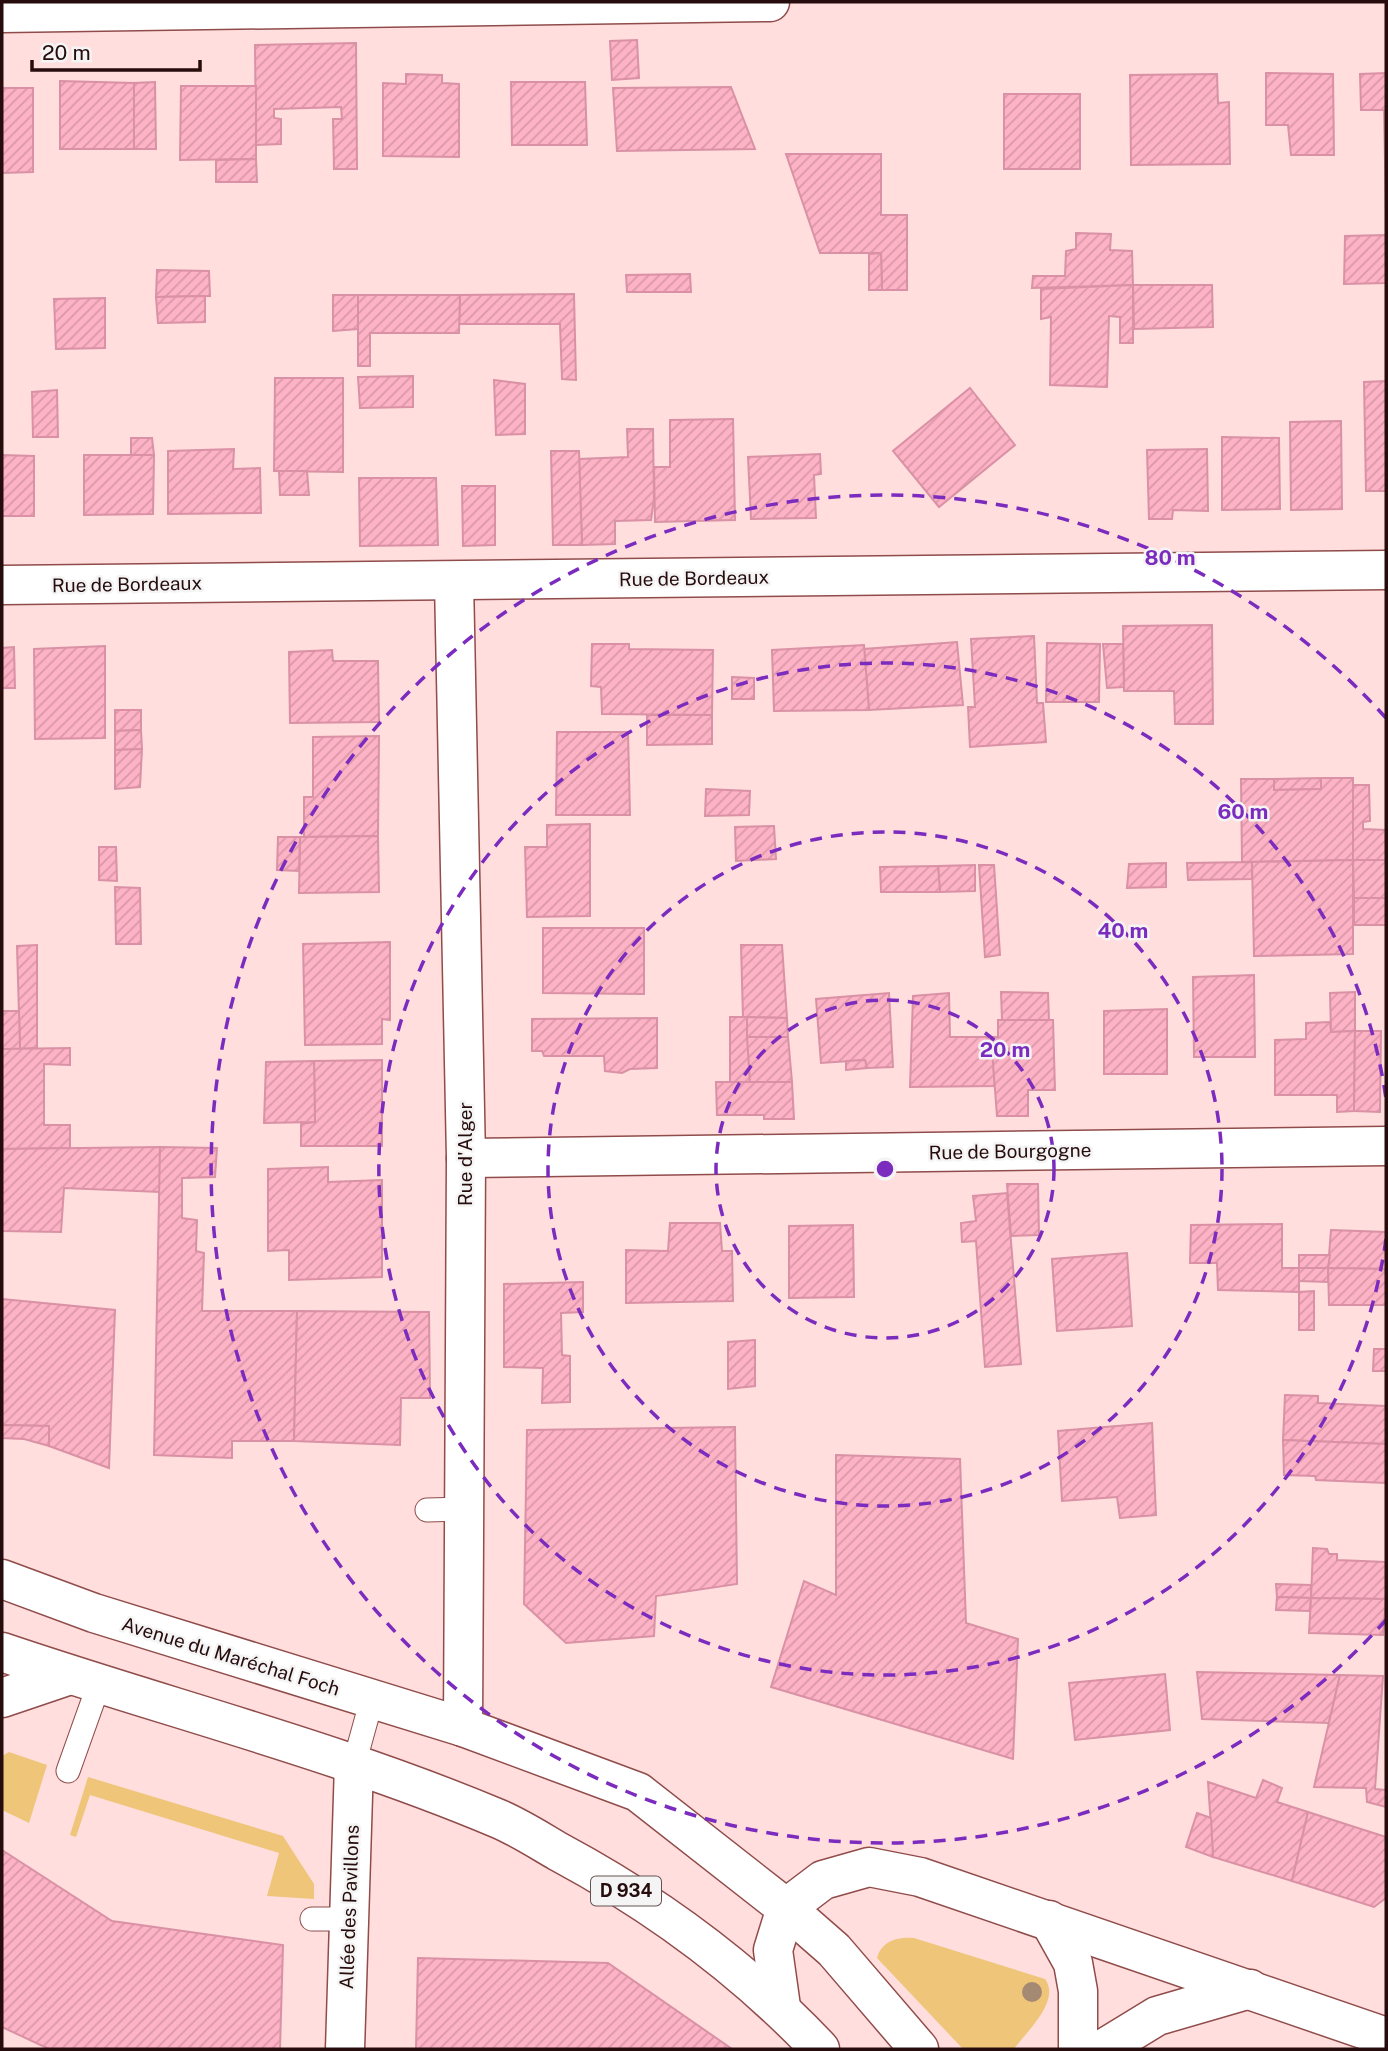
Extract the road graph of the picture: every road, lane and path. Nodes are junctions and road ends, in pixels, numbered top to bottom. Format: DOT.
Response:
graph roads {
  1 [pos="770,2"];
  2 [pos="2,13"];
  3 [pos="1386,570"];
  4 [pos="454,581"];
  5 [pos="2,585"];
  6 [pos="1386,1146"];
  7 [pos="466,1158"];
  8 [pos="465,1509"];
  9 [pos="426,1510"];
  10 [pos="2,1579"];
  11 [pos="2,1608"];
  12 [pos="94,1613"];
  13 [pos="2,1652"];
  14 [pos="85,1679"];
  15 [pos="2,1698"];
  16 [pos="372,1699"];
  17 [pos="463,1727"];
  18 [pos="354,1765"];
  19 [pos="68,1771"];
  20 [pos="786,1908"];
  21 [pos="1049,1920"];
  22 [pos="1250,1989"];
  23 [pos="781,2007"];
  24 [pos="1386,2037"];
  25 [pos="345,2049"];
  26 [pos="820,2049"];
  27 [pos="919,2049"];
  28 [pos="1077,2049"];
  29 [pos="1104,2049"];
  1 -- 2 [label="street"];
  3 -- 4 [label="street, Rue de Bordeaux"];
  4 -- 5 [label="street, Rue de Bordeaux"];
  4 -- 7 [label="street, Rue d'Alger"];
  6 -- 7 [label="street, Rue de Bourgogne"];
  7 -- 8 [label="street, Rue d'Alger"];
  8 -- 9 [label="lane"];
  8 -- 17 [label="street, Rue d'Alger"];
  10 -- 12 [label="street, Avenue du Maréchal Foch"];
  11 -- 12 [label="street"];
  12 -- 16 [label="street, Avenue du Maréchal Foch"];
  13 -- 14 [label="street, D 934"];
  14 -- 15 [label="street"];
  14 -- 18 [label="street, D 934"];
  14 -- 19 [label="lane"];
  16 -- 17 [label="street, Avenue du Maréchal Foch"];
  16 -- 18 [label="lane"];
  17 -- 20 [label="street, Avenue du Maréchal Foch"];
  18 -- 23 [label="street, D 934"];
  18 -- 25 [label="street, Allée des Pavillons"];
  20 -- 21 [label="street"];
  20 -- 23 [label="street"];
  20 -- 27 [label="street, Avenue du Maréchal Foch"];
  21 -- 22 [label="street"];
  21 -- 28 [label="street"];
  22 -- 24 [label="street"];
  22 -- 29 [label="street"];
  23 -- 26 [label="street, D 934"];
}
